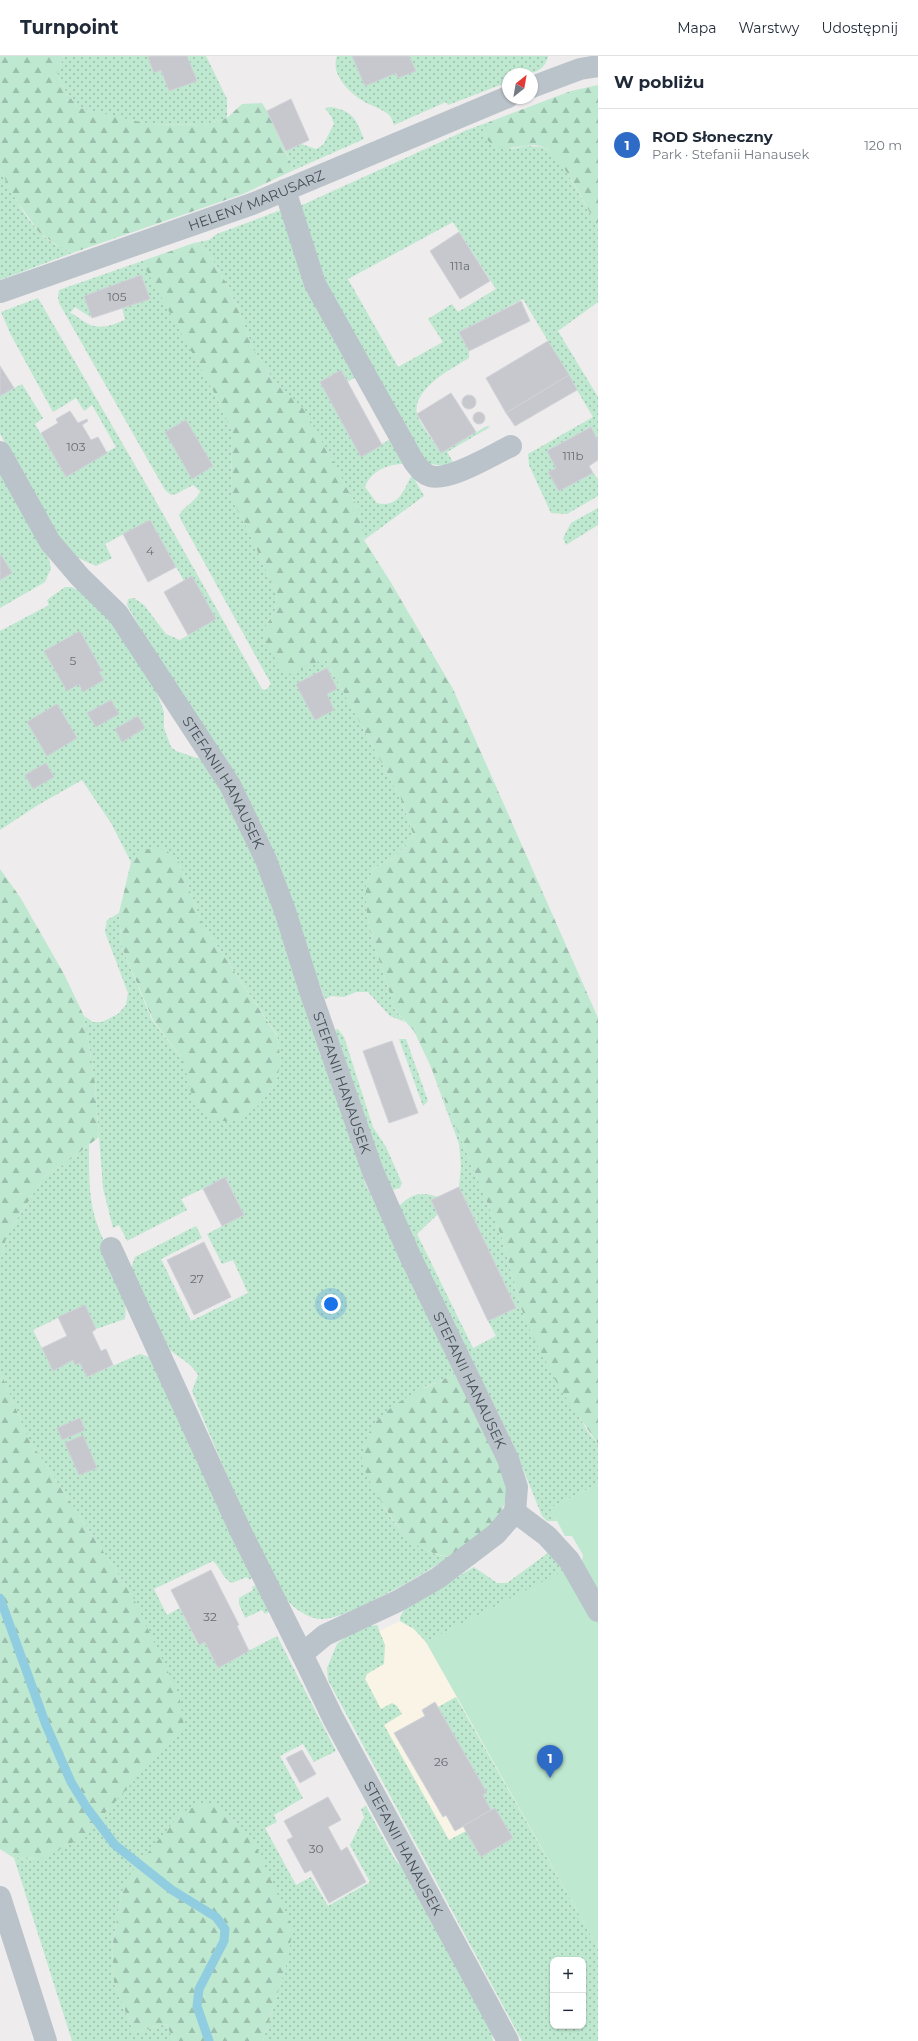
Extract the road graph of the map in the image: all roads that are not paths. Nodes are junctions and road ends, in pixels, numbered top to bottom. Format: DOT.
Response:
graph roads {
  1 [pos="598,66"];
  2 [pos="538,86"];
  3 [pos="502,100"];
  4 [pos="285,190"];
  5 [pos="0,292"];
  6 [pos="512,446"];
  7 [pos="0,452"];
  8 [pos="111,1248"];
  9 [pos="515,1512"];
  10 [pos="598,1611"];
  11 [pos="302,1654"];
  12 [pos="0,1897"];
  13 [pos="46,2041"];
  14 [pos="508,2041"];
  1 -- 2 [label="street"];
  3 -- 4 [label="street, HELENY MARUSARZ"];
  4 -- 5 [label="street, HELENY MARUSARZ"];
  4 -- 6 [label="street"];
  7 -- 9 [label="street, STEFANII HANAUSEK"];
  8 -- 11 [label="street, STEFANII HANAUSEK"];
  9 -- 10 [label="street"];
  9 -- 11 [label="street"];
  11 -- 14 [label="street, STEFANII HANAUSEK"];
  12 -- 13 [label="street"];
}
